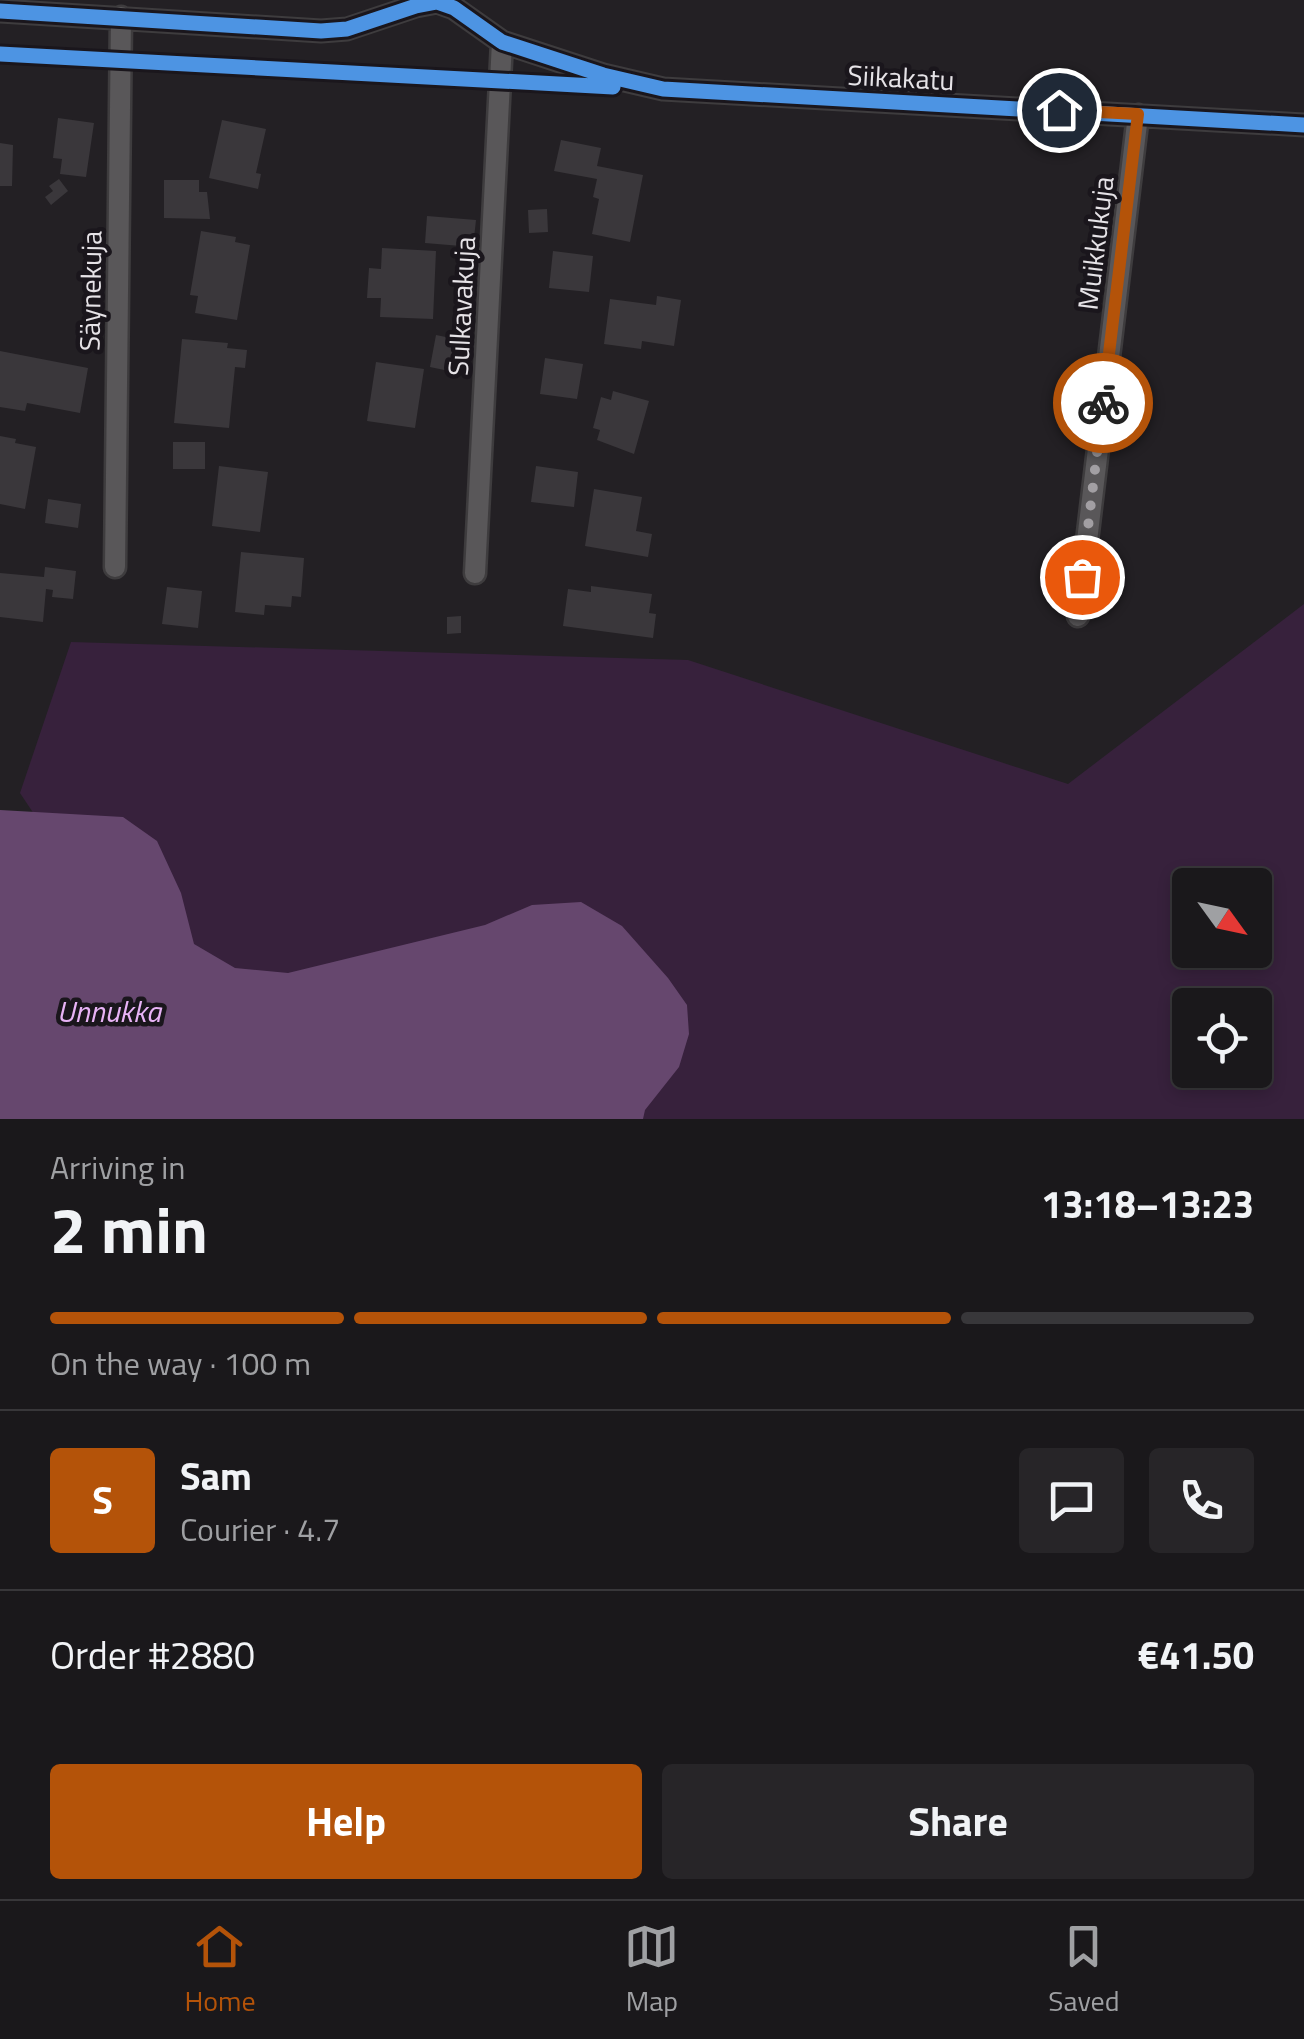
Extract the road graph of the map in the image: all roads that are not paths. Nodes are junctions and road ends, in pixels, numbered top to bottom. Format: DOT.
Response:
graph roads {
  1 [pos="0,11"];
  2 [pos="120,17"];
  3 [pos="502,42"];
  4 [pos="1138,114"];
  5 [pos="1304,125"];
  6 [pos="115,567"];
  7 [pos="475,573"];
  8 [pos="1078,616"];
  1 -- 2 [label="street, Siikakatu"];
  2 -- 3 [label="street, Siikakatu"];
  2 -- 6 [label="street, Säynekuja"];
  3 -- 4 [label="street, Siikakatu"];
  3 -- 7 [label="street, Sulkavakuja"];
  4 -- 5 [label="street, Siikakatu"];
  4 -- 8 [label="street, Muikkukuja"];
}
